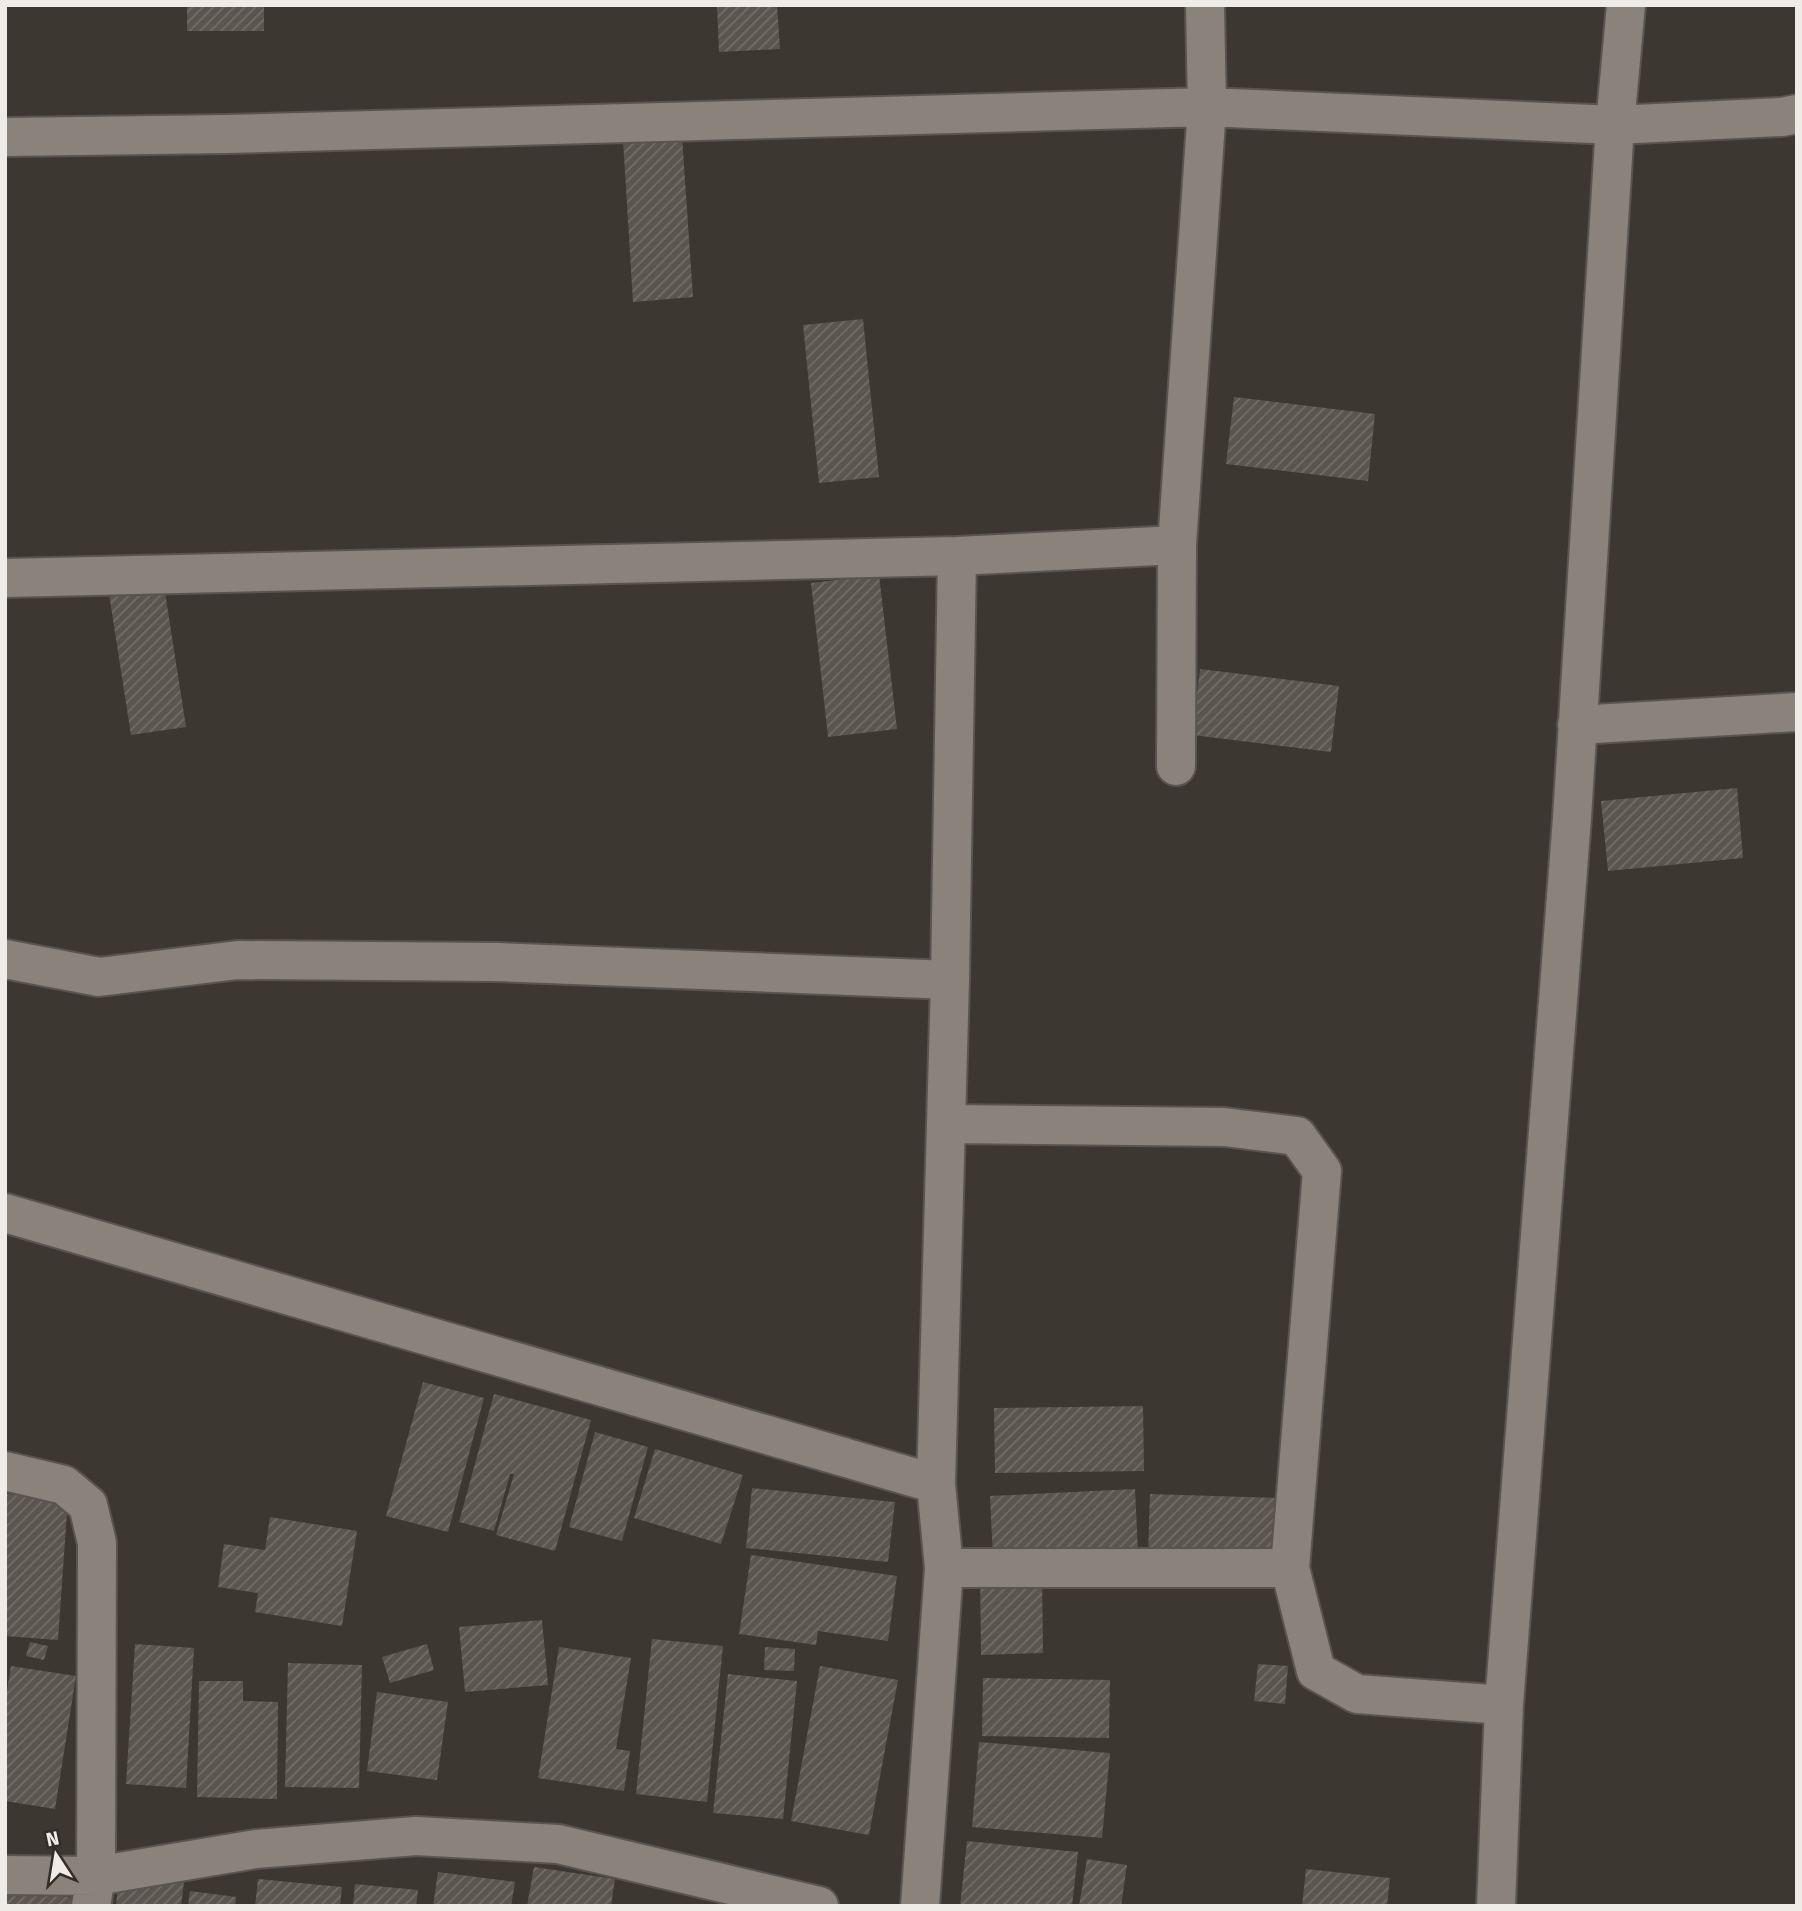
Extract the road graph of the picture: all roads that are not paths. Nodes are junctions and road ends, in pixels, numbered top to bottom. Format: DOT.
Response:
graph roads {
  1 [pos="1205,5"];
  2 [pos="1626,5"];
  3 [pos="1207,107"];
  4 [pos="1797,114"];
  5 [pos="1615,125"];
  6 [pos="5,137"];
  7 [pos="1177,545"];
  8 [pos="957,556"];
  9 [pos="5,578"];
  10 [pos="1797,712"];
  11 [pos="1577,725"];
  12 [pos="1176,766"];
  13 [pos="5,958"];
  14 [pos="950,980"];
  15 [pos="946,1124"];
  16 [pos="5,1213"];
  17 [pos="5,1471"];
  18 [pos="936,1484"];
  19 [pos="944,1567"];
  20 [pos="1290,1568"];
  21 [pos="1504,1705"];
  22 [pos="5,1875"];
  23 [pos="94,1891"];
  24 [pos="819,1906"];
  25 [pos="920,1906"];
  26 [pos="1496,1906"];
  1 -- 3 [label="street"];
  2 -- 5 [label="street"];
  3 -- 5 [label="street"];
  3 -- 6 [label="street"];
  3 -- 7 [label="street"];
  4 -- 5 [label="street"];
  5 -- 11 [label="street"];
  7 -- 8 [label="street"];
  7 -- 12 [label="street"];
  8 -- 9 [label="street"];
  8 -- 14 [label="street"];
  10 -- 11 [label="street"];
  11 -- 21 [label="street"];
  13 -- 14 [label="street"];
  14 -- 15 [label="street"];
  15 -- 18 [label="street"];
  15 -- 20 [label="street"];
  16 -- 18 [label="street"];
  17 -- 23 [label="street"];
  18 -- 19 [label="street"];
  19 -- 20 [label="street"];
  19 -- 25 [label="street"];
  20 -- 21 [label="street"];
  21 -- 26 [label="street"];
  22 -- 23 [label="street"];
  23 -- 24 [label="street"];
}
